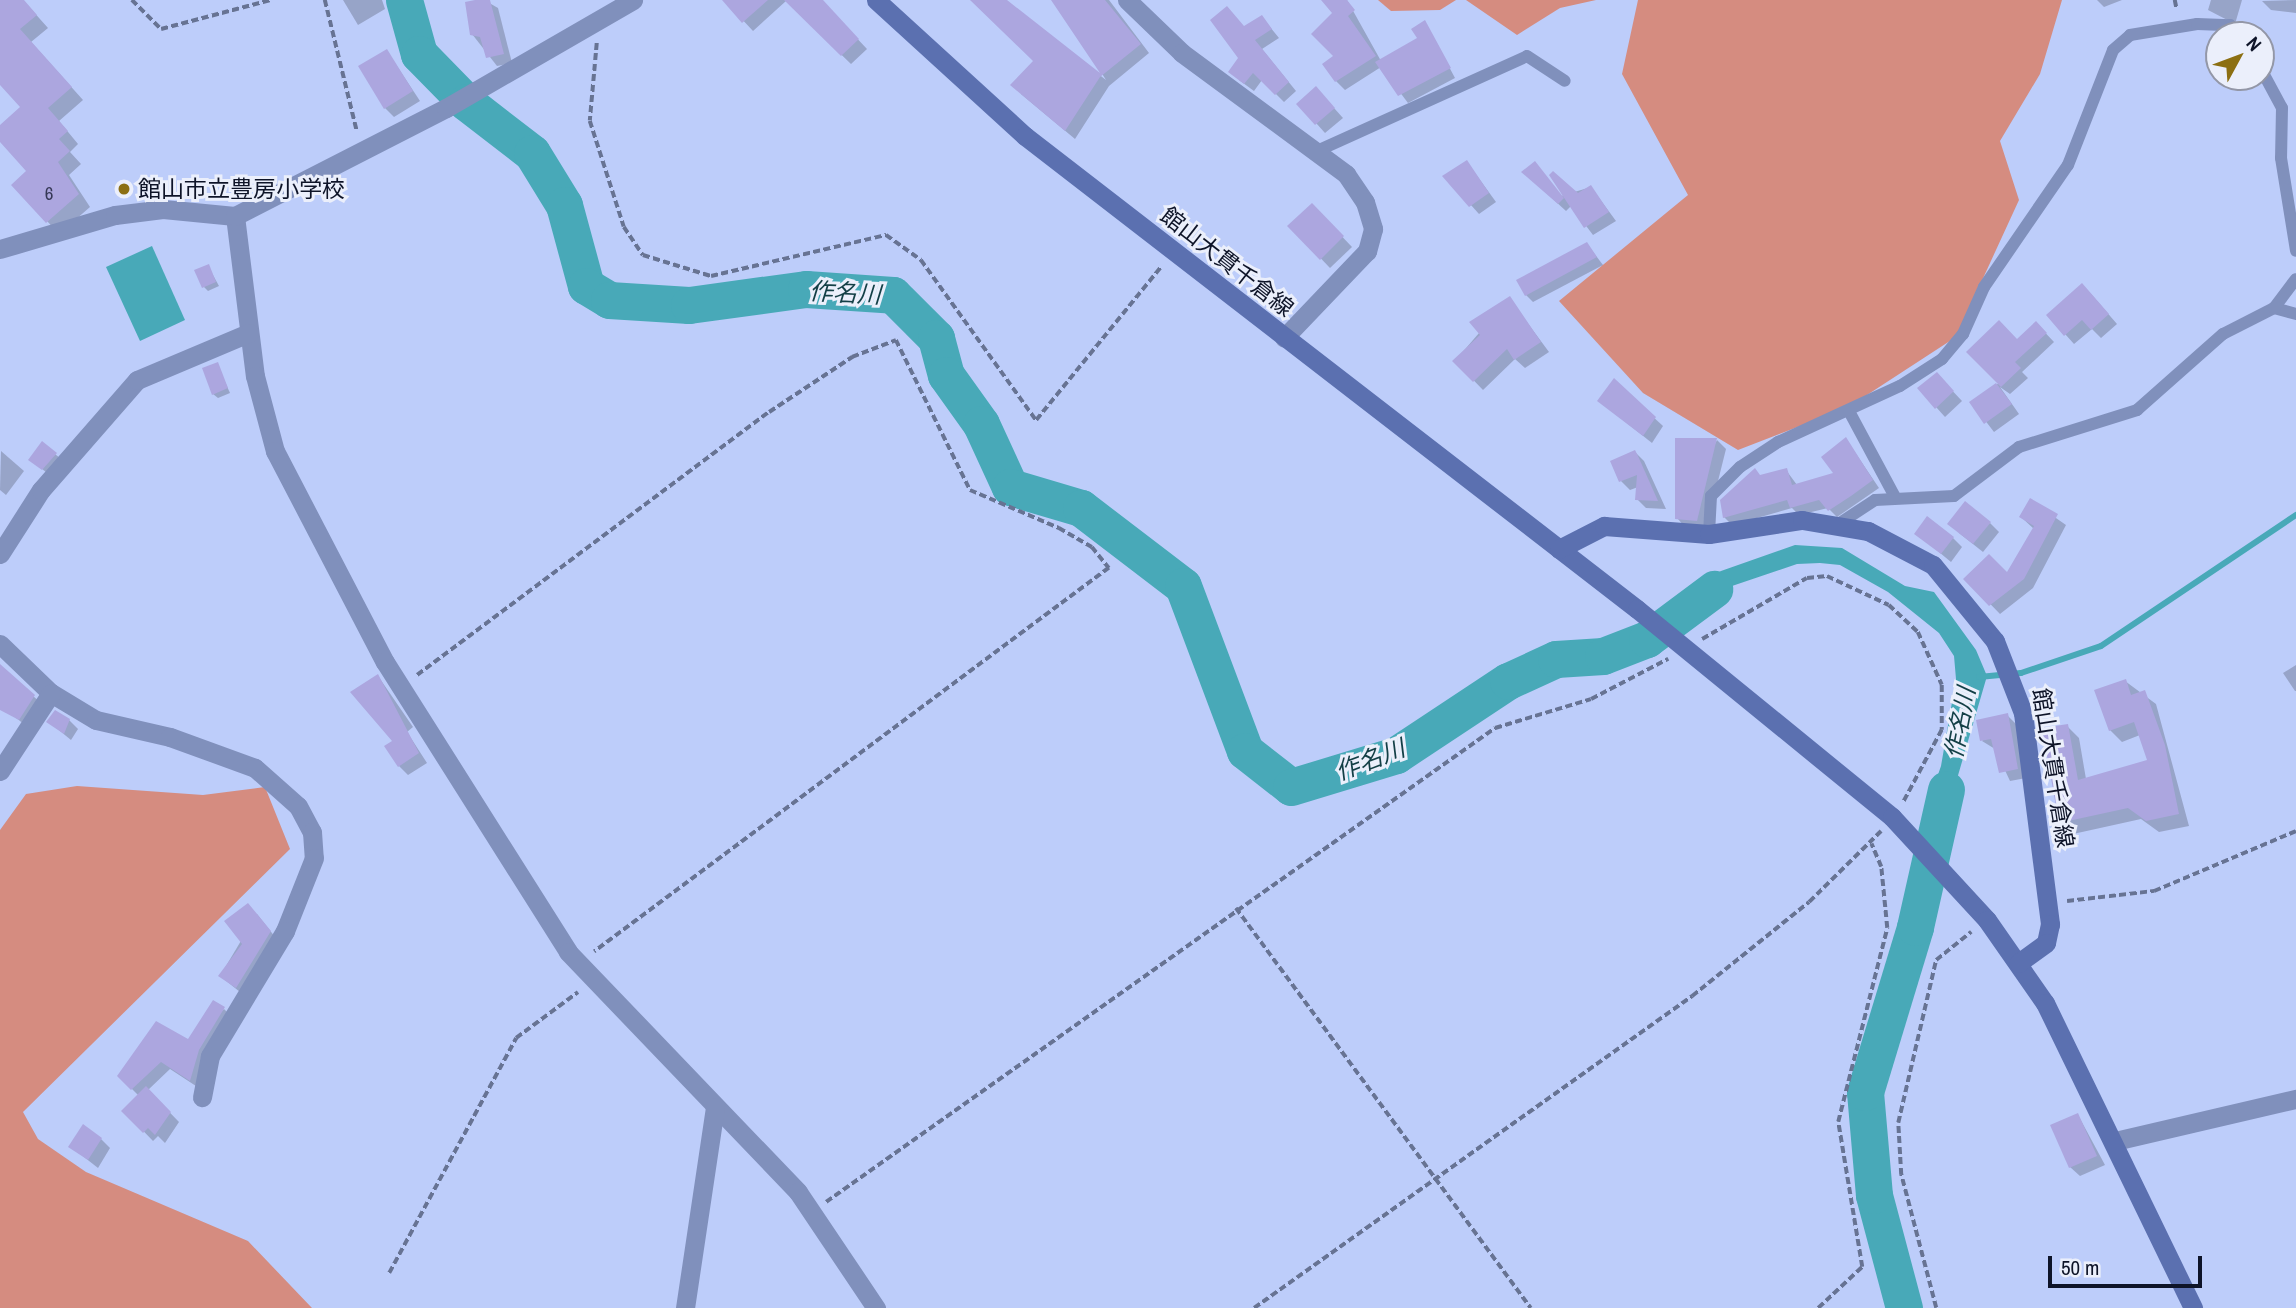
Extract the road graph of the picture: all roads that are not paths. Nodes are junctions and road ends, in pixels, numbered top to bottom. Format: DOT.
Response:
graph roads {
  1 [pos="633,0"];
  2 [pos="876,0"];
  3 [pos="1127,0"];
  4 [pos="2205,24"];
  5 [pos="1565,80"];
  6 [pos="2273,91"];
  7 [pos="1317,151"];
  8 [pos="235,216"];
  9 [pos="0,249"];
  10 [pos="2296,251"];
  11 [pos="2296,279"];
  12 [pos="2274,308"];
  13 [pos="2296,314"];
  14 [pos="248,333"];
  15 [pos="1284,338"];
  16 [pos="1850,413"];
  17 [pos="1895,496"];
  18 [pos="1840,523"];
  19 [pos="1709,534"];
  20 [pos="1559,548"];
  21 [pos="0,554"];
  22 [pos="0,644"];
  23 [pos="51,693"];
  24 [pos="0,771"];
  25 [pos="2018,963"];
  26 [pos="202,1097"];
  27 [pos="2296,1099"];
  28 [pos="715,1107"];
  29 [pos="2115,1142"];
  30 [pos="685,1308"];
  31 [pos="876,1308"];
  32 [pos="2193,1308"];
  1 -- 8 [label="street"];
  2 -- 15 [label="main road, 館山大貫千倉線"];
  3 -- 7 [label="street"];
  4 -- 16 [label="lane"];
  5 -- 7 [label="lane"];
  6 -- 10 [label="lane"];
  7 -- 15 [label="street"];
  8 -- 9 [label="street"];
  8 -- 14 [label="street"];
  11 -- 12 [label="lane"];
  12 -- 13 [label="lane"];
  12 -- 17 [label="lane"];
  14 -- 21 [label="street"];
  14 -- 28 [label="street"];
  15 -- 20 [label="main road, 館山大貫千倉線"];
  16 -- 17 [label="lane"];
  16 -- 19 [label="lane"];
  17 -- 18 [label="lane"];
  18 -- 19 [label="main road, 館山大貫千倉線"];
  18 -- 25 [label="main road, 館山大貫千倉線"];
  19 -- 20 [label="main road, 館山大貫千倉線"];
  20 -- 25 [label="main road, 館山大貫千倉線"];
  22 -- 23 [label="street"];
  23 -- 24 [label="street"];
  23 -- 26 [label="street"];
  25 -- 29 [label="main road, 館山大貫千倉線"];
  27 -- 29 [label="street"];
  28 -- 30 [label="street"];
  28 -- 31 [label="street"];
  29 -- 32 [label="main road, 館山大貫千倉線"];
}
